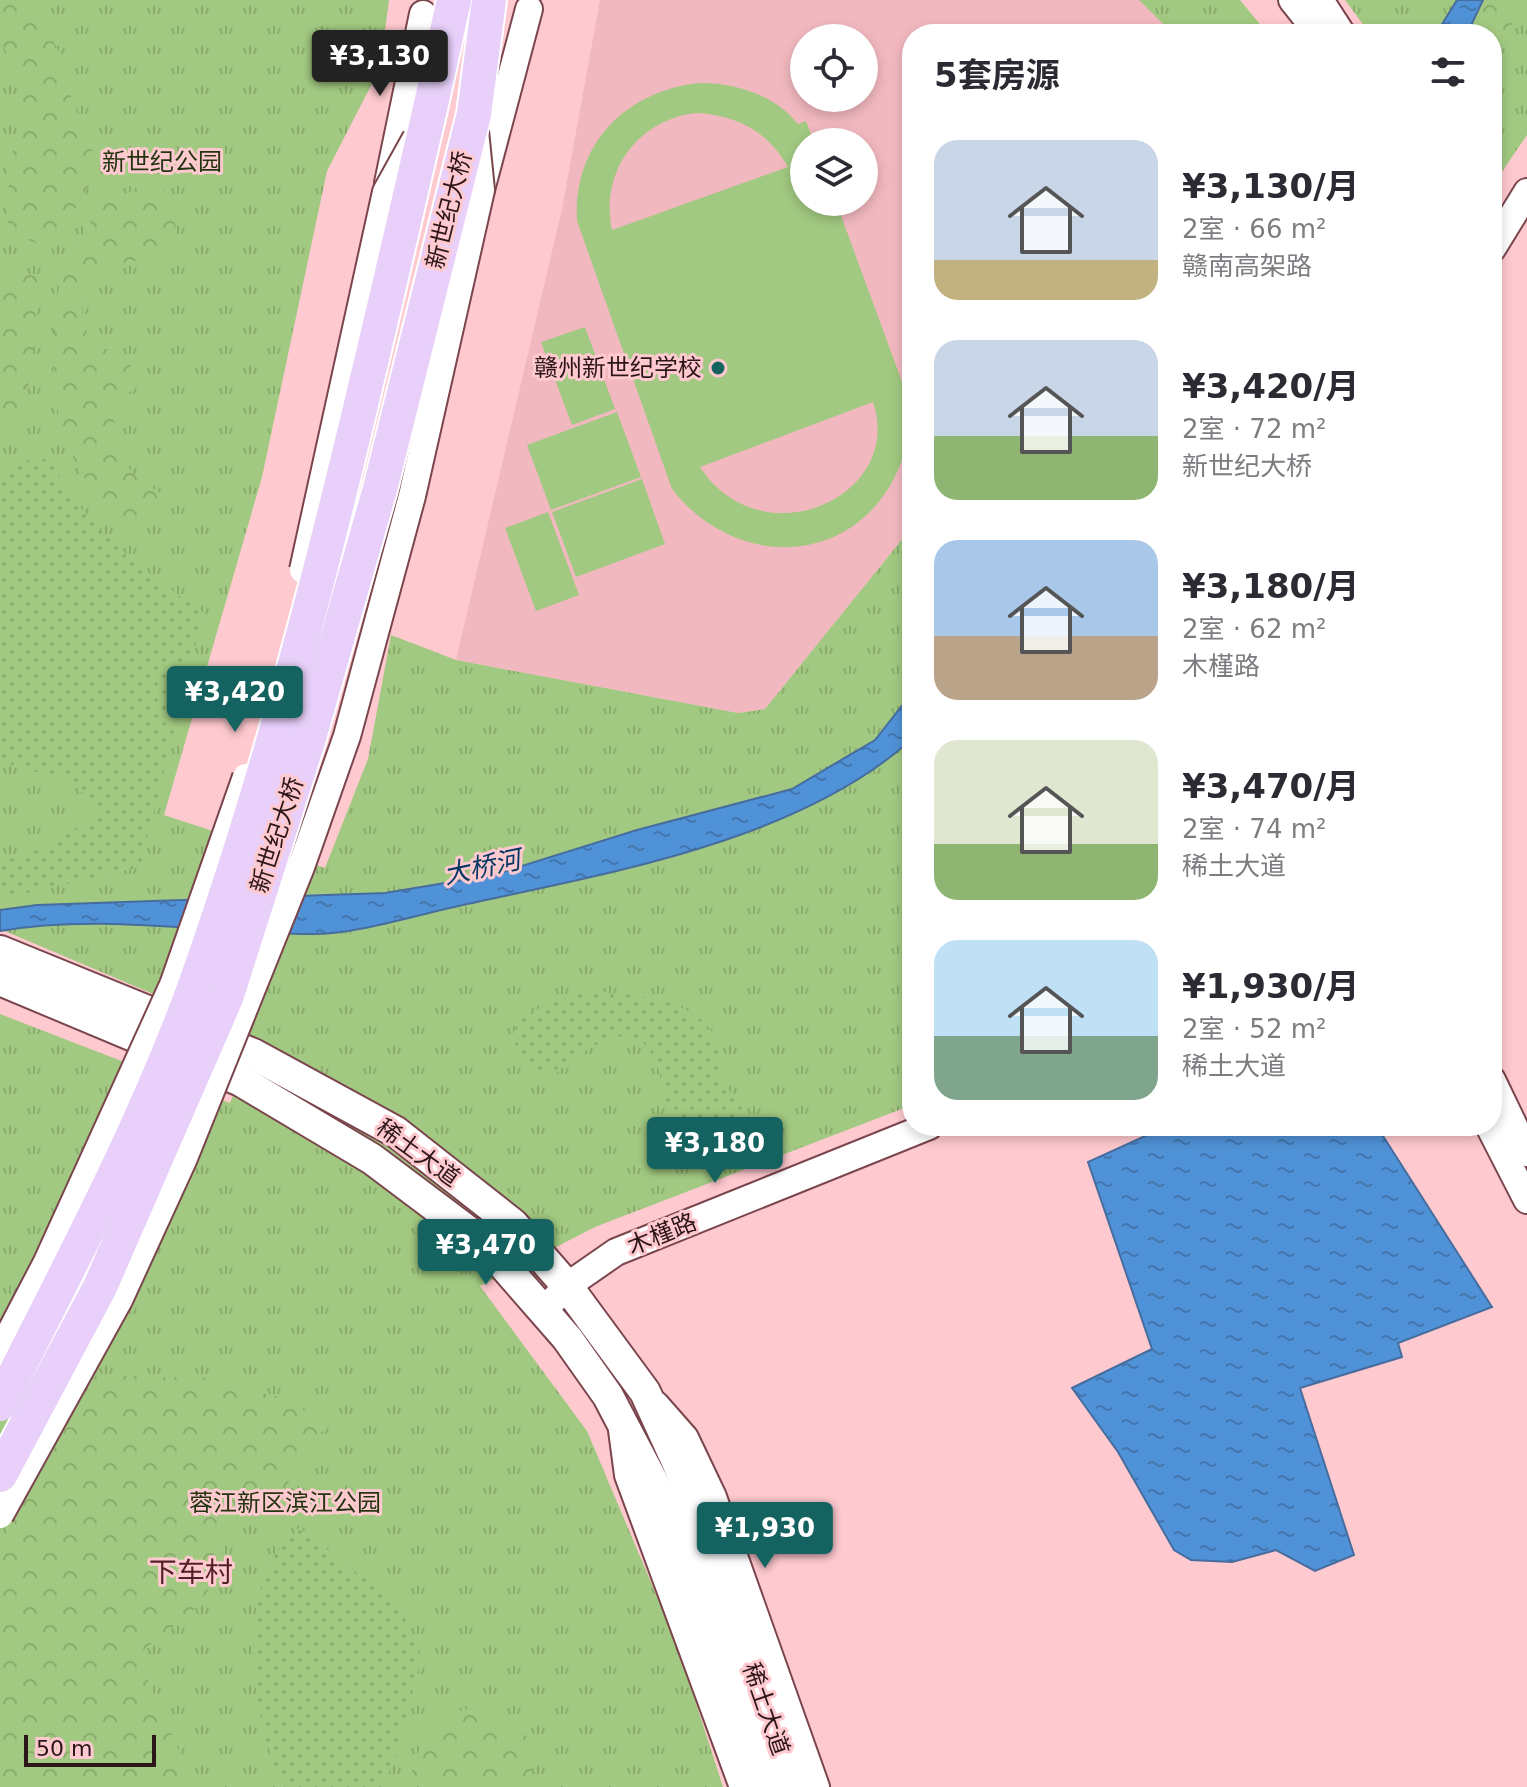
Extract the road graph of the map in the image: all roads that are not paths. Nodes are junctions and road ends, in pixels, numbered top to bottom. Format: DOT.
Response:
graph roads {
  1 [pos="454,0"];
  2 [pos="489,0"];
  3 [pos="1292,0"];
  4 [pos="1320,0"];
  5 [pos="530,5"];
  6 [pos="424,7"];
  7 [pos="1321,24"];
  8 [pos="1327,24"];
  9 [pos="429,113"];
  10 [pos="474,114"];
  11 [pos="481,190"];
  12 [pos="386,192"];
  13 [pos="1527,192"];
  14 [pos="1502,233"];
  15 [pos="0,951"];
  16 [pos="0,980"];
  17 [pos="1502,1101"];
  18 [pos="904,1136"];
  19 [pos="1494,1136"];
  20 [pos="1527,1153"];
  21 [pos="1527,1200"];
  22 [pos="567,1286"];
  23 [pos="543,1311"];
  24 [pos="0,1352"];
  25 [pos="645,1392"];
  26 [pos="0,1404"];
  27 [pos="621,1422"];
  28 [pos="0,1475"];
  29 [pos="0,1515"];
  30 [pos="743,1787"];
  31 [pos="767,1787"];
  32 [pos="793,1787"];
  33 [pos="816,1787"];
  1 -- 9 [label="highway, 新世纪大桥"];
  2 -- 10 [label="highway, 新世纪大桥"];
  3 -- 7 [label="street"];
  4 -- 8 [label="street"];
  5 -- 10 [label="street"];
  5 -- 11 [label="street"];
  6 -- 9 [label="street"];
  6 -- 12 [label="street"];
  9 -- 12 [label="street, bridge"];
  9 -- 26 [label="highway, 新世纪大桥, bridge"];
  10 -- 11 [label="street, bridge"];
  10 -- 28 [label="highway, 新世纪大桥, bridge"];
  11 -- 29 [label="street, bridge"];
  12 -- 24 [label="street, bridge"];
  13 -- 14 [label="street"];
  15 -- 22 [label="main road, 稀土大道"];
  16 -- 23 [label="main road, 稀土大道"];
  17 -- 20 [label="street"];
  18 -- 22 [label="street, 木槿路"];
  19 -- 21 [label="street"];
  22 -- 23 [label="street, 木槿路"];
  22 -- 25 [label="main road, 稀土大道"];
  23 -- 27 [label="main road, 稀土大道"];
  25 -- 32 [label="main road, 稀土大道"];
  25 -- 33 [label="street"];
  27 -- 30 [label="street"];
  27 -- 31 [label="main road, 稀土大道"];
}
